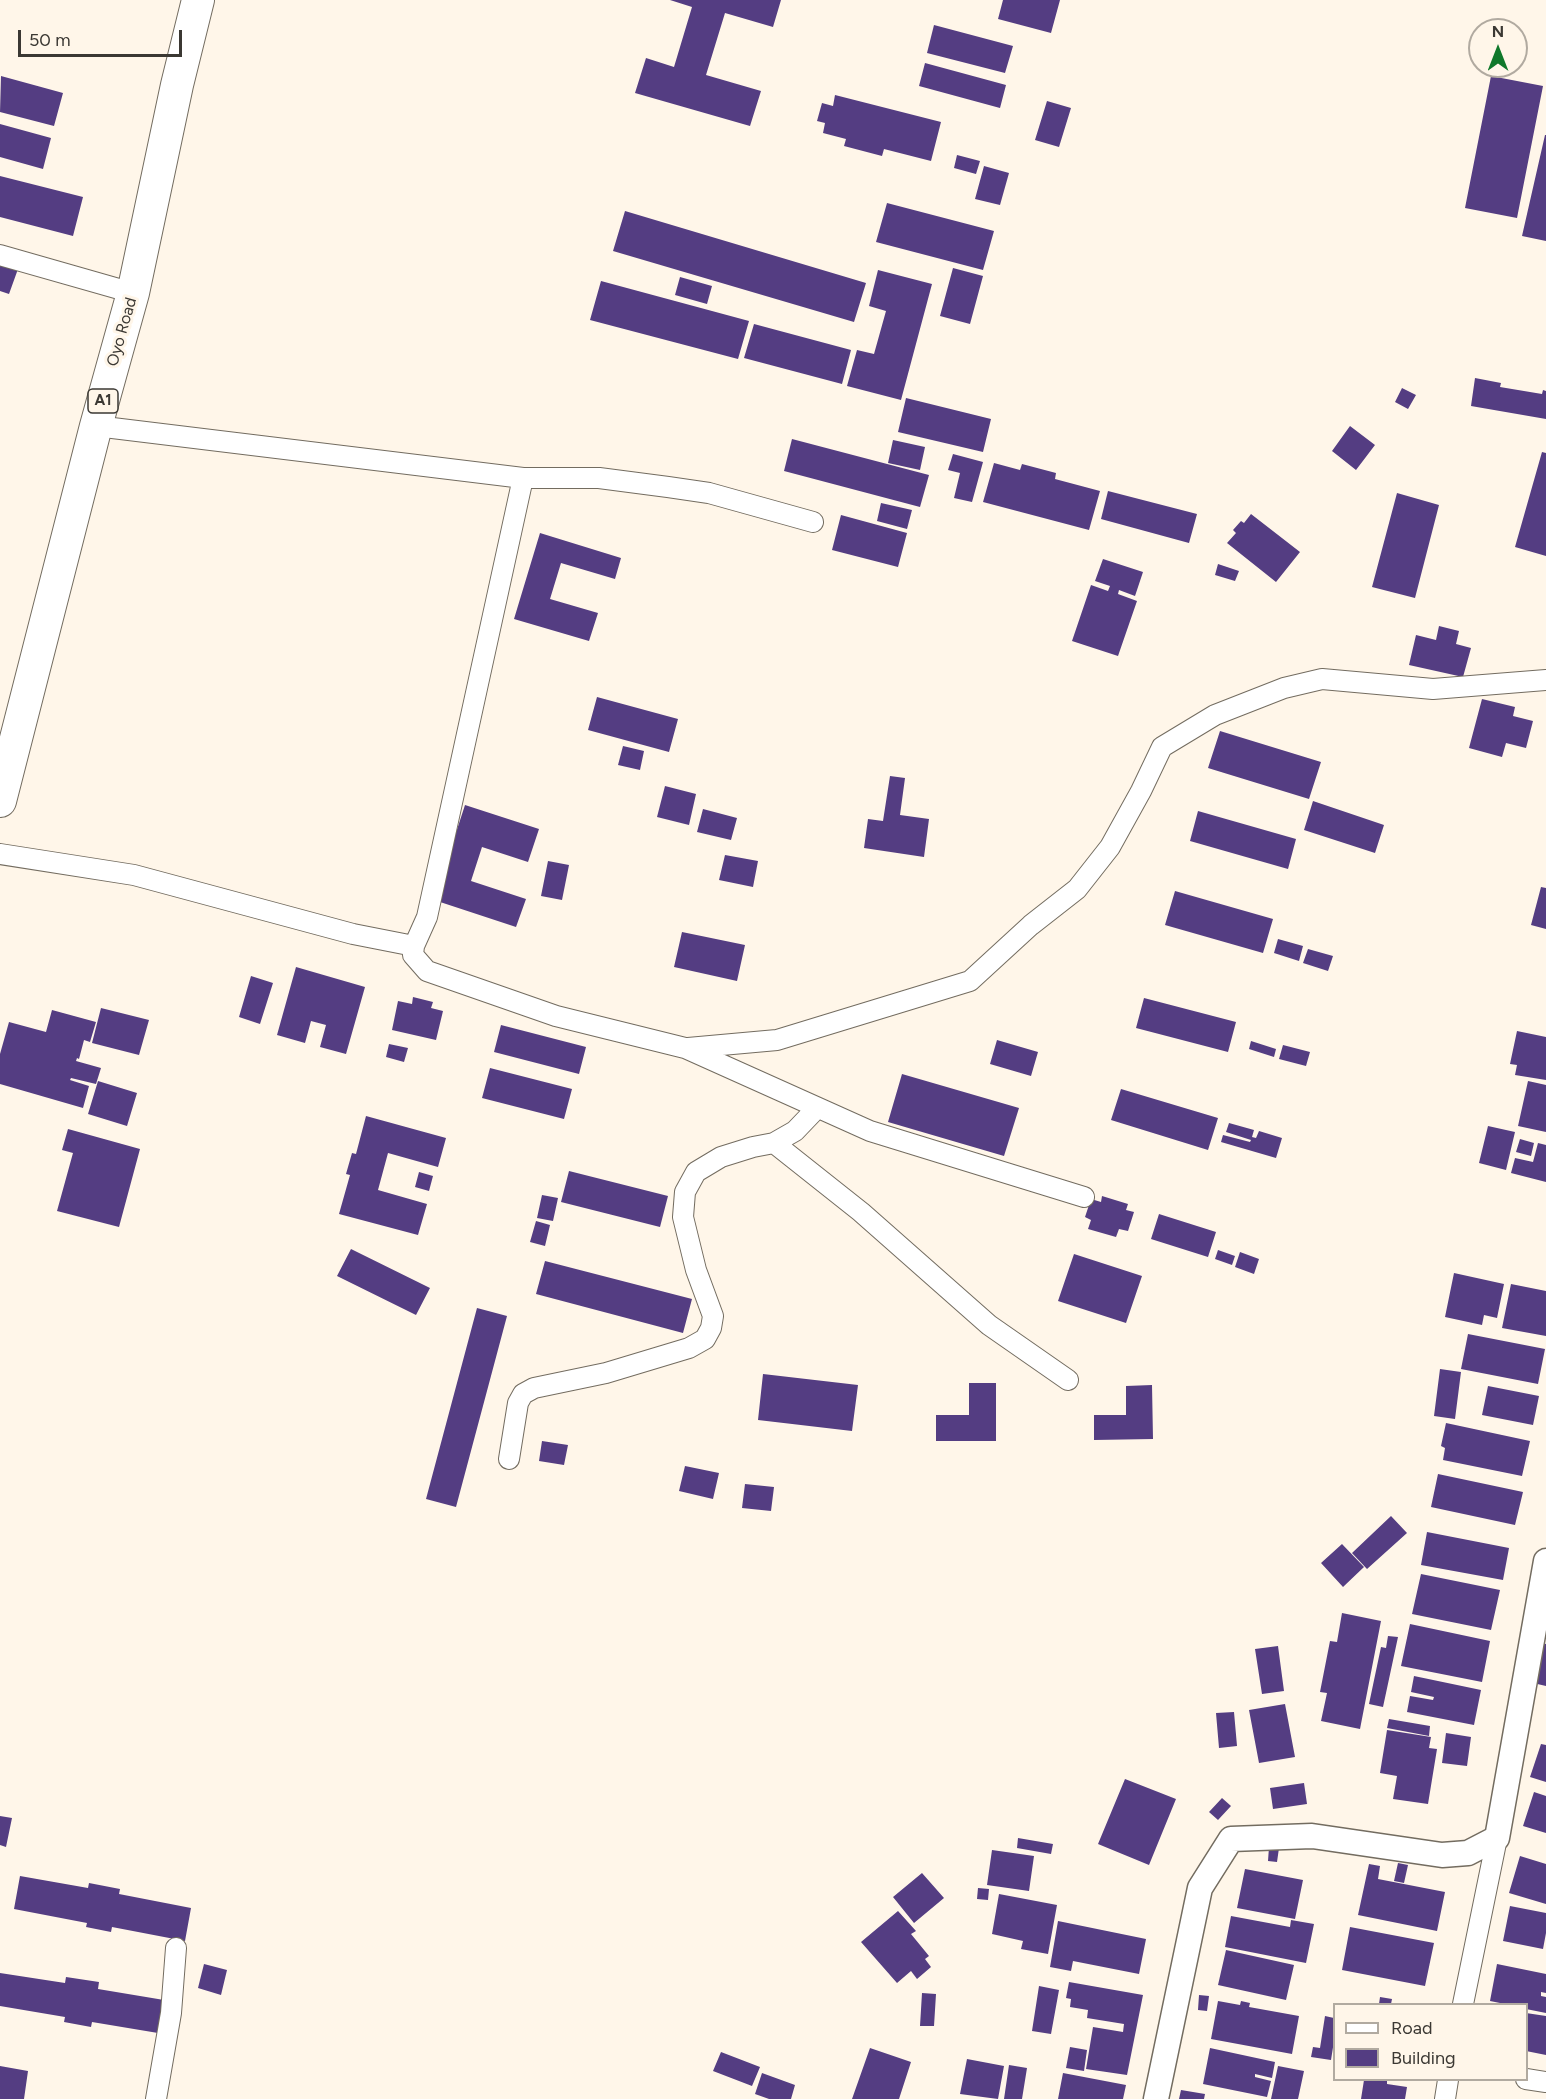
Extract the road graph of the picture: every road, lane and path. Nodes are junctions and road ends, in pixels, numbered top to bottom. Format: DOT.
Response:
graph roads {
  1 [pos="198,0"];
  2 [pos="0,255"];
  3 [pos="133,293"];
  4 [pos="96,426"];
  5 [pos="523,478"];
  6 [pos="813,522"];
  7 [pos="1546,680"];
  8 [pos="0,801"];
  9 [pos="0,854"];
  10 [pos="414,946"];
  11 [pos="685,1048"];
  12 [pos="817,1108"];
  13 [pos="774,1143"];
  14 [pos="1084,1197"];
  15 [pos="1068,1380"];
  16 [pos="509,1459"];
  17 [pos="1546,1561"];
  18 [pos="1497,1838"];
  19 [pos="176,1948"];
  20 [pos="1463,2003"];
  21 [pos="1528,2079"];
  22 [pos="1448,2081"];
  23 [pos="1546,2082"];
  24 [pos="156,2099"];
  25 [pos="1156,2099"];
  26 [pos="1444,2099"];
  1 -- 3 [label="highway, Oyo Road / A1"];
  2 -- 3 [label="street"];
  3 -- 4 [label="highway, Oyo Road / A1"];
  4 -- 5 [label="street"];
  4 -- 8 [label="highway, Oyo Road / A1"];
  5 -- 6 [label="street"];
  5 -- 10 [label="street"];
  7 -- 11 [label="street"];
  9 -- 10 [label="street"];
  10 -- 11 [label="street"];
  11 -- 12 [label="street"];
  12 -- 13 [label="street"];
  12 -- 14 [label="street"];
  13 -- 15 [label="street"];
  13 -- 16 [label="street"];
  17 -- 18 [label="street"];
  18 -- 20 [label="street"];
  18 -- 25 [label="street"];
  19 -- 24 [label="street"];
  21 -- 23 [label="street"];
  22 -- 26 [label="street"];
}
